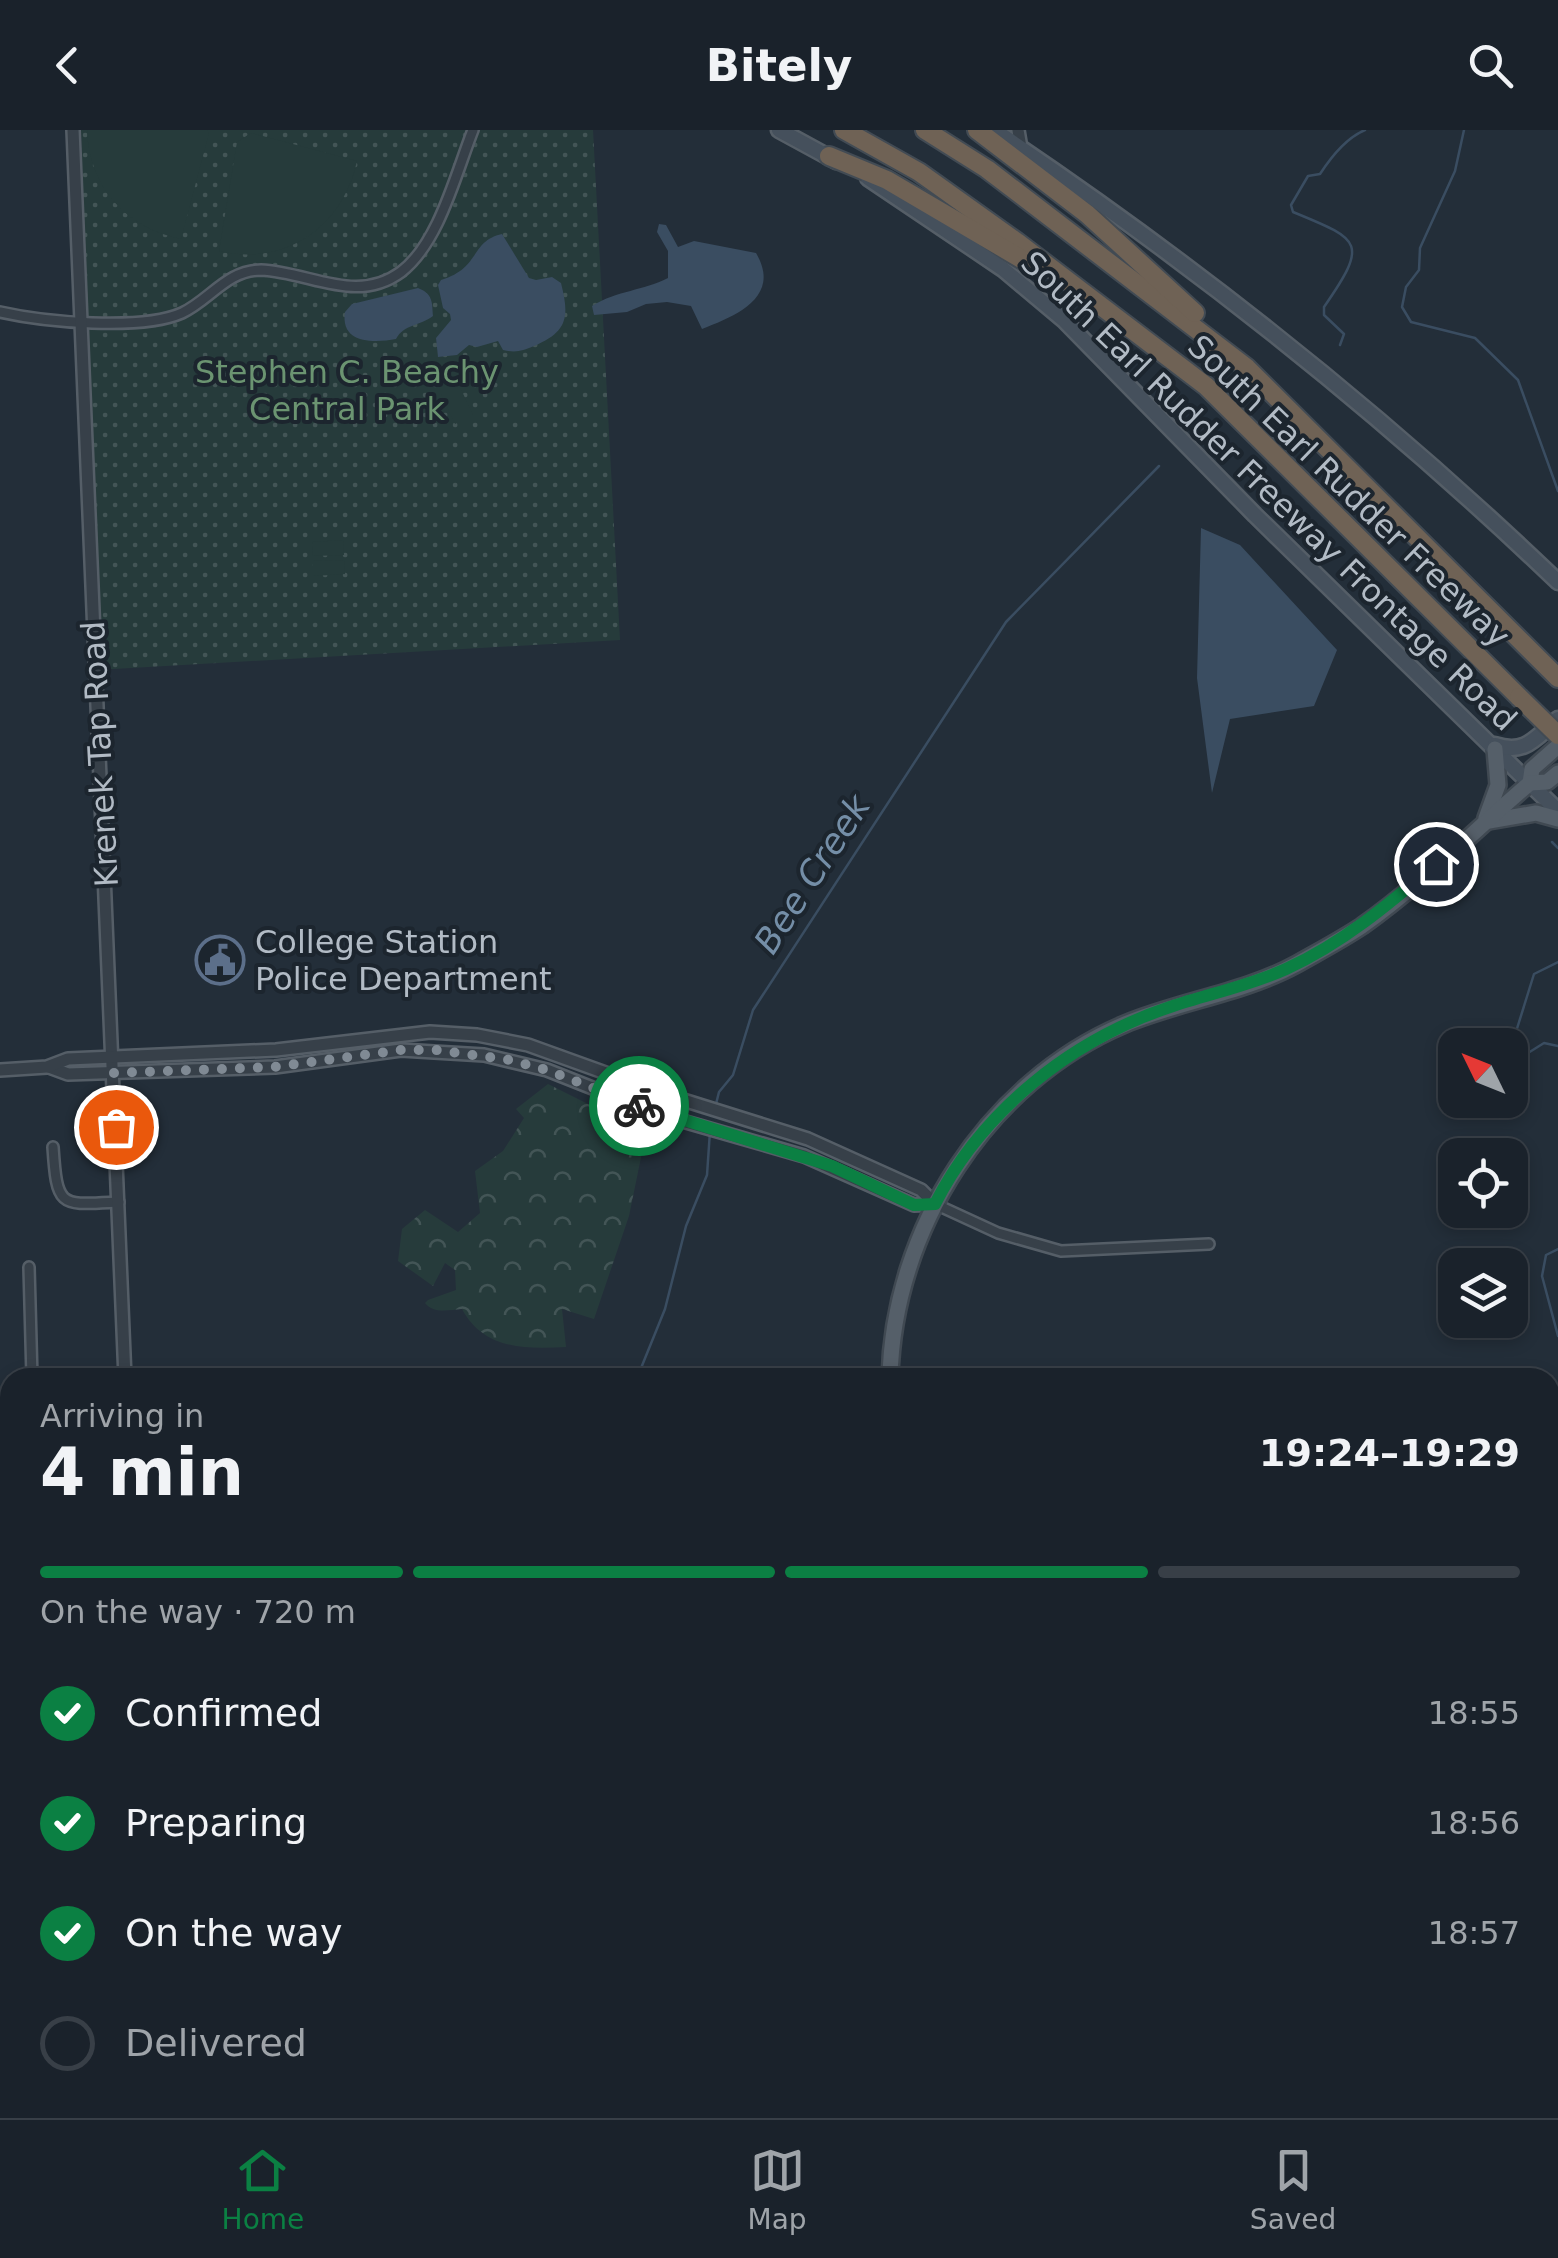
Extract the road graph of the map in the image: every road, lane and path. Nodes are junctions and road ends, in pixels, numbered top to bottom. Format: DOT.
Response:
graph roads {
  1 [pos="73,130"];
  2 [pos="473,130"];
  3 [pos="779,130"];
  4 [pos="844,130"];
  5 [pos="926,130"];
  6 [pos="978,130"];
  7 [pos="994,130"];
  8 [pos="1018,130"];
  9 [pos="1021,148"];
  10 [pos="828,156"];
  11 [pos="0,312"];
  12 [pos="82,322"];
  13 [pos="1139,334"];
  14 [pos="1247,368"];
  15 [pos="1558,582"];
  16 [pos="1558,678"];
  17 [pos="1558,719"];
  18 [pos="1558,735"];
  19 [pos="1492,746"];
  20 [pos="1558,746"];
  21 [pos="1558,773"];
  22 [pos="1530,783"];
  23 [pos="1558,811"];
  24 [pos="1558,818"];
  25 [pos="1485,822"];
  26 [pos="113,1056"];
  27 [pos="47,1067"];
  28 [pos="0,1070"];
  29 [pos="114,1073"];
  30 [pos="54,1147"];
  31 [pos="119,1202"];
  32 [pos="935,1204"];
  33 [pos="1208,1244"];
  34 [pos="29,1267"];
  35 [pos="32,1368"];
  36 [pos="125,1368"];
  37 [pos="891,1368"];
  1 -- 12 [label="street, Krenek Tap Road"];
  2 -- 12 [label="street"];
  3 -- 10 [label="main road, South Earl Rudder Freeway Frontage Road"];
  4 -- 13 [label="highway, South Earl Rudder Freeway"];
  5 -- 14 [label="highway, South Earl Rudder Freeway"];
  6 -- 14 [label="highway"];
  7 -- 9 [label="main road"];
  8 -- 9 [label="street"];
  9 -- 15 [label="main road"];
  10 -- 13 [label="highway"];
  10 -- 19 [label="main road, South Earl Rudder Freeway Frontage Road"];
  11 -- 12 [label="street"];
  12 -- 26 [label="street, Krenek Tap Road"];
  13 -- 18 [label="highway, South Earl Rudder Freeway, bridge"];
  14 -- 16 [label="highway, South Earl Rudder Freeway"];
  17 -- 19 [label="main road"];
  19 -- 22 [label="main road, South Earl Rudder Freeway Frontage Road"];
  19 -- 25 [label="main road"];
  20 -- 22 [label="main road"];
  21 -- 22 [label="main road"];
  22 -- 23 [label="main road, South Earl Rudder Freeway Frontage Road"];
  22 -- 25 [label="main road"];
  24 -- 25 [label="main road"];
  25 -- 32 [label="main road"];
  26 -- 27 [label="street"];
  26 -- 29 [label="street, Krenek Tap Road"];
  26 -- 32 [label="street"];
  27 -- 28 [label="street"];
  27 -- 29 [label="street"];
  29 -- 31 [label="street, Krenek Tap Road"];
  29 -- 32 [label="street"];
  30 -- 31 [label="street"];
  31 -- 36 [label="street, Krenek Tap Road"];
  32 -- 33 [label="street"];
  32 -- 37 [label="main road"];
  34 -- 35 [label="street"];
}
